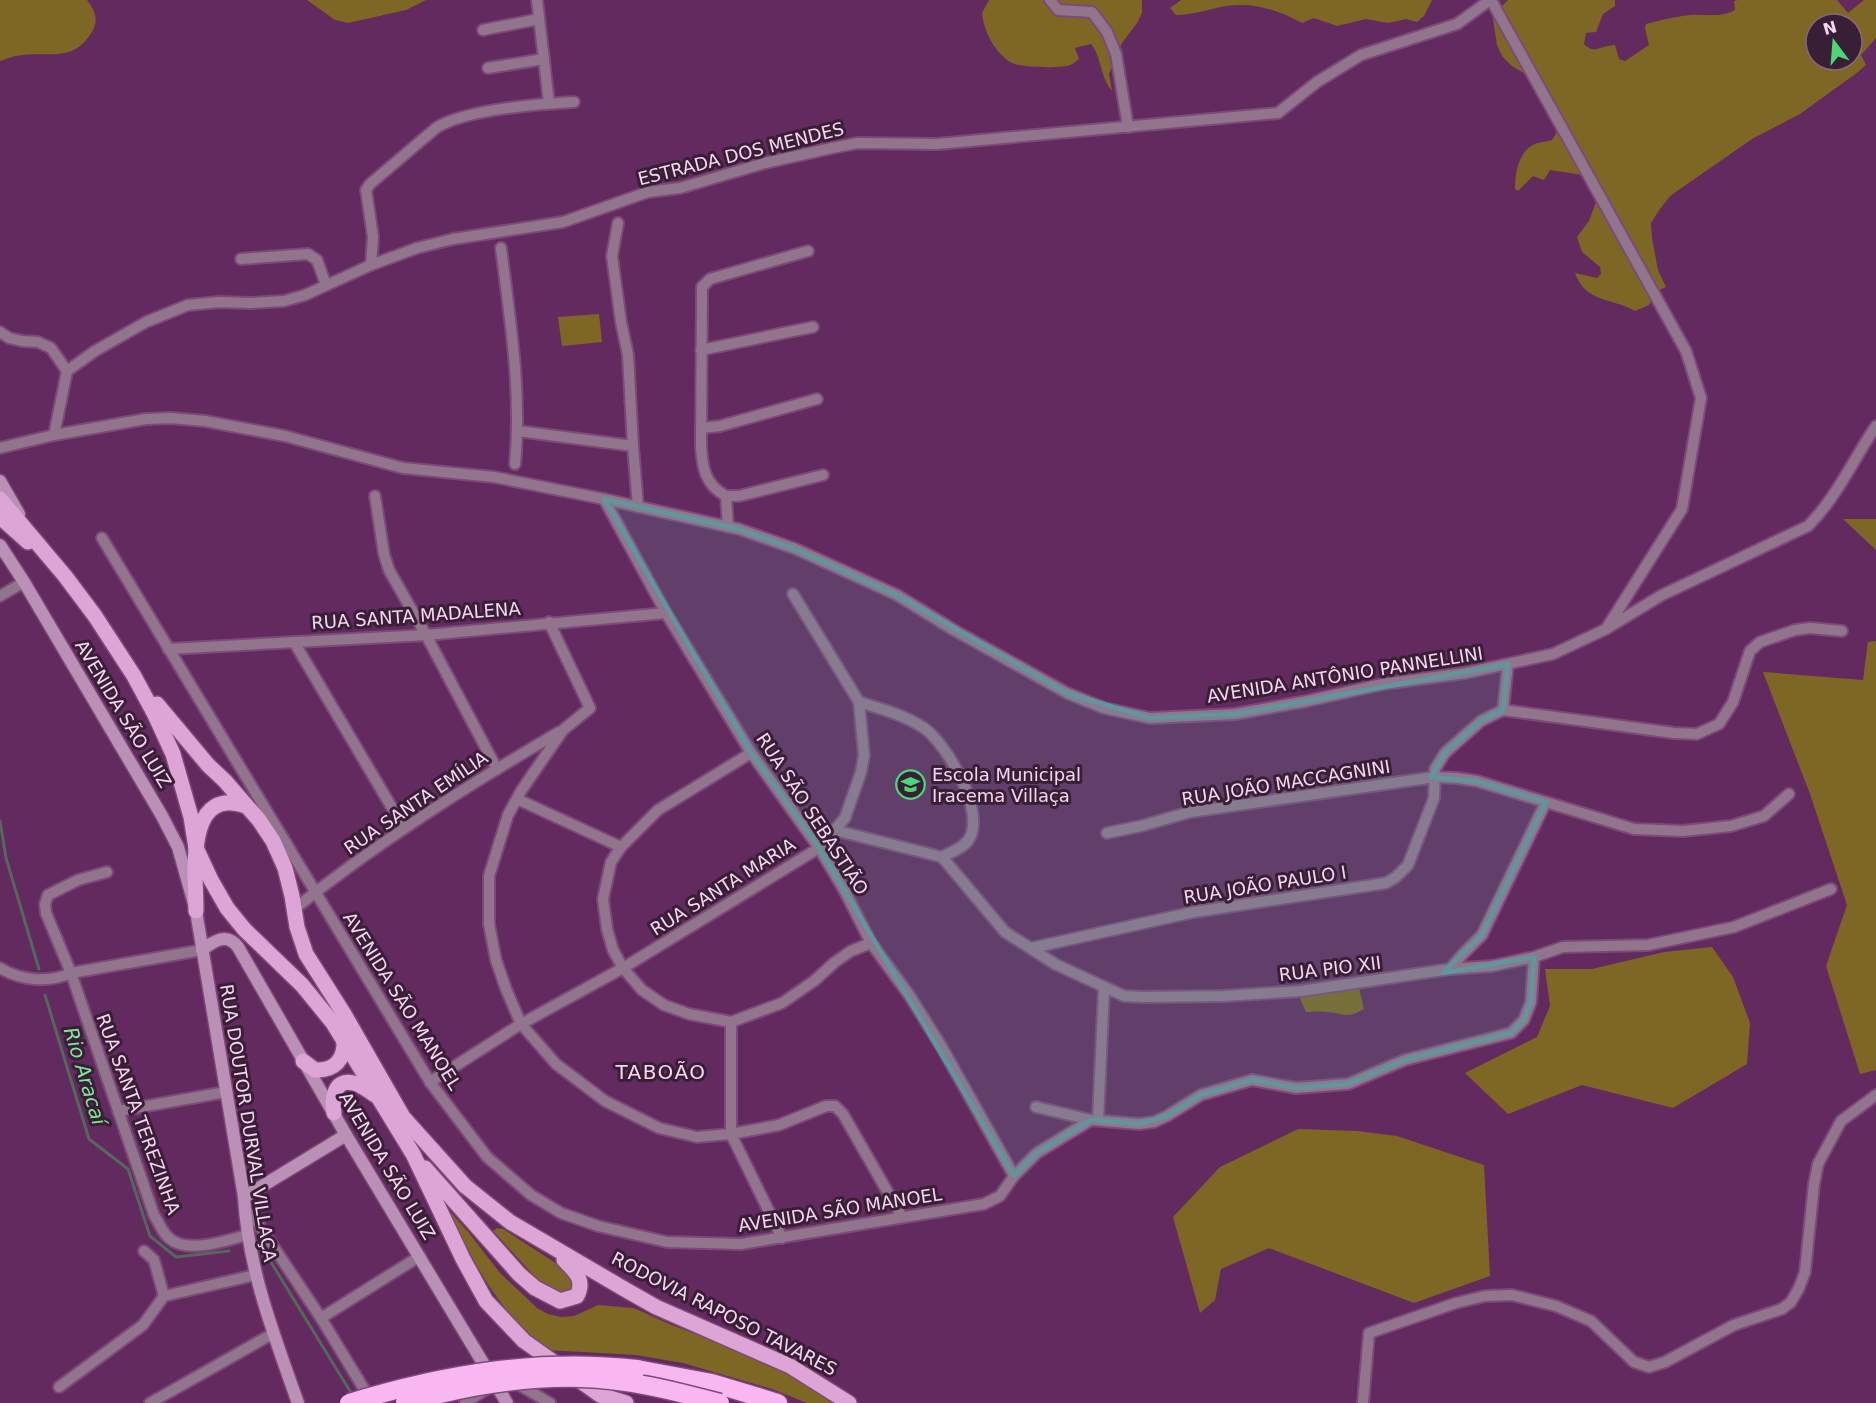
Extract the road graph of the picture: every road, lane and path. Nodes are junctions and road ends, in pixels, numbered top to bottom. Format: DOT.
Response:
graph roads {
  1 [pos="537,0"];
  2 [pos="1050,0"];
  3 [pos="1490,0"];
  4 [pos="539,19"];
  5 [pos="483,30"];
  6 [pos="544,59"];
  7 [pos="489,68"];
  8 [pos="574,102"];
  9 [pos="549,103"];
  10 [pos="1128,126"];
  11 [pos="618,223"];
  12 [pos="373,237"];
  13 [pos="501,248"];
  14 [pos="808,251"];
  15 [pos="241,258"];
  16 [pos="388,258"];
  17 [pos="371,265"];
  18 [pos="326,285"];
  19 [pos="813,327"];
  20 [pos="0,332"];
  21 [pos="701,350"];
  22 [pos="67,371"];
  23 [pos="817,399"];
  24 [pos="1876,426"];
  25 [pos="701,428"];
  26 [pos="518,431"];
  27 [pos="54,435"];
  28 [pos="633,446"];
  29 [pos="0,448"];
  30 [pos="515,464"];
  31 [pos="823,475"];
  32 [pos="0,481"];
  33 [pos="375,496"];
  34 [pos="726,496"];
  35 [pos="0,499"];
  36 [pos="604,499"];
  37 [pos="638,507"];
  38 [pos="0,517"];
  39 [pos="728,527"];
  40 [pos="26,529"];
  41 [pos="102,538"];
  42 [pos="0,545"];
  43 [pos="54,563"];
  44 [pos="24,582"];
  45 [pos="793,594"];
  46 [pos="0,596"];
  47 [pos="666,613"];
  48 [pos="549,622"];
  49 [pos="1606,629"];
  50 [pos="1842,631"];
  51 [pos="426,635"];
  52 [pos="294,642"];
  53 [pos="168,649"];
  54 [pos="1508,663"];
  55 [pos="134,676"];
  56 [pos="859,702"];
  57 [pos="1503,710"];
  58 [pos="563,730"];
  59 [pos="751,753"];
  60 [pos="497,769"];
  61 [pos="1435,777"];
  62 [pos="1789,794"];
  63 [pos="517,799"];
  64 [pos="1546,802"];
  65 [pos="246,806"];
  66 [pos="404,828"];
  67 [pos="834,830"];
  68 [pos="1107,832"];
  69 [pos="621,847"];
  70 [pos="196,848"];
  71 [pos="819,848"];
  72 [pos="942,857"];
  73 [pos="285,868"];
  74 [pos="107,872"];
  75 [pos="309,880"];
  76 [pos="1831,889"];
  77 [pos="316,892"];
  78 [pos="293,910"];
  79 [pos="196,911"];
  80 [pos="871,943"];
  81 [pos="1030,948"];
  82 [pos="202,950"];
  83 [pos="1534,957"];
  84 [pos="623,968"];
  85 [pos="0,969"];
  86 [pos="1450,969"];
  87 [pos="70,973"];
  88 [pos="1104,988"];
  89 [pos="731,1023"];
  90 [pos="521,1024"];
  91 [pos="350,1039"];
  92 [pos="303,1061"];
  93 [pos="430,1082"];
  94 [pos="226,1092"];
  95 [pos="375,1095"];
  96 [pos="1876,1095"];
  97 [pos="1036,1107"];
  98 [pos="118,1110"];
  99 [pos="334,1113"];
  100 [pos="1094,1120"];
  101 [pos="731,1134"];
  102 [pos="346,1135"];
  103 [pos="413,1154"];
  104 [pos="1014,1176"];
  105 [pos="244,1197"];
  106 [pos="245,1210"];
  107 [pos="902,1217"];
  108 [pos="246,1236"];
  109 [pos="782,1238"];
  110 [pos="551,1248"];
  111 [pos="144,1251"];
  112 [pos="420,1256"];
  113 [pos="255,1275"];
  114 [pos="164,1296"];
  115 [pos="321,1318"];
  116 [pos="274,1333"];
  117 [pos="484,1365"];
  118 [pos="496,1383"];
  119 [pos="58,1387"];
  120 [pos="150,1403"];
  121 [pos="298,1403"];
  122 [pos="349,1403"];
  123 [pos="372,1403"];
  124 [pos="405,1403"];
  125 [pos="465,1403"];
  126 [pos="507,1403"];
  127 [pos="550,1403"];
  128 [pos="626,1403"];
  129 [pos="720,1403"];
  130 [pos="778,1403"];
  131 [pos="849,1403"];
  132 [pos="1363,1403"];
  1 -- 4 [label="street"];
  2 -- 10 [label="street"];
  3 -- 10 [label="street, ESTRADA DOS MENDES"];
  3 -- 49 [label="street"];
  4 -- 5 [label="street"];
  4 -- 6 [label="street"];
  6 -- 7 [label="street"];
  6 -- 9 [label="street"];
  8 -- 9 [label="street"];
  9 -- 12 [label="street"];
  10 -- 16 [label="street, ESTRADA DOS MENDES"];
  11 -- 28 [label="street"];
  12 -- 16 [label="street"];
  12 -- 17 [label="street"];
  13 -- 26 [label="street"];
  14 -- 21 [label="street"];
  15 -- 18 [label="street"];
  16 -- 17 [label="street, ESTRADA DOS MENDES"];
  17 -- 18 [label="street, ESTRADA DOS MENDES"];
  18 -- 22 [label="street, ESTRADA DOS MENDES"];
  19 -- 21 [label="street"];
  20 -- 22 [label="street"];
  21 -- 25 [label="street"];
  22 -- 27 [label="street"];
  23 -- 25 [label="street"];
  24 -- 49 [label="street, AVENIDA ANTÔNIO PANNELLINI"];
  25 -- 34 [label="street"];
  26 -- 28 [label="street"];
  26 -- 30 [label="street"];
  27 -- 29 [label="street, AVENIDA ANTÔNIO PANNELLINI"];
  27 -- 36 [label="street, AVENIDA ANTÔNIO PANNELLINI"];
  28 -- 37 [label="street"];
  31 -- 34 [label="street"];
  32 -- 40 [label="main road"];
  33 -- 51 [label="street"];
  34 -- 39 [label="street"];
  35 -- 40 [label="main road"];
  36 -- 37 [label="street, AVENIDA ANTÔNIO PANNELLINI"];
  36 -- 47 [label="street, RUA SÃO SEBASTIÃO"];
  37 -- 39 [label="street, AVENIDA ANTÔNIO PANNELLINI"];
  38 -- 43 [label="main road"];
  39 -- 54 [label="street, AVENIDA ANTÔNIO PANNELLINI"];
  40 -- 43 [label="main road"];
  41 -- 53 [label="street, AVENIDA SÃO MANOEL"];
  42 -- 44 [label="main road, AVENIDA SÃO LUIZ"];
  43 -- 55 [label="main road"];
  44 -- 46 [label="street"];
  44 -- 79 [label="main road, AVENIDA SÃO LUIZ"];
  45 -- 56 [label="street, RUA SANTA MARIA"];
  47 -- 48 [label="street, RUA SANTA MADALENA"];
  47 -- 59 [label="street, RUA SÃO SEBASTIÃO"];
  48 -- 51 [label="street, RUA SANTA MADALENA"];
  48 -- 58 [label="street"];
  49 -- 54 [label="street, AVENIDA ANTÔNIO PANNELLINI"];
  50 -- 57 [label="street"];
  51 -- 52 [label="street, RUA SANTA MADALENA"];
  51 -- 60 [label="street"];
  52 -- 53 [label="street, RUA SANTA MADALENA"];
  52 -- 66 [label="street"];
  53 -- 75 [label="street, AVENIDA SÃO MANOEL"];
  54 -- 57 [label="street"];
  55 -- 65 [label="main road"];
  55 -- 70 [label="main road"];
  56 -- 67 [label="street, RUA SANTA MARIA"];
  56 -- 72 [label="street"];
  57 -- 61 [label="street, RUA JOÃO PAULO I"];
  58 -- 60 [label="street, RUA SANTA EMÍLIA"];
  58 -- 63 [label="street"];
  59 -- 69 [label="street"];
  59 -- 71 [label="street, RUA SÃO SEBASTIÃO"];
  60 -- 66 [label="street, RUA SANTA EMÍLIA"];
  61 -- 64 [label="street, RUA JOÃO MACCAGNINI"];
  61 -- 68 [label="street, RUA JOÃO MACCAGNINI"];
  61 -- 81 [label="street, RUA JOÃO PAULO I"];
  62 -- 64 [label="street, RUA JOÃO MACCAGNINI"];
  63 -- 69 [label="street"];
  63 -- 90 [label="street"];
  64 -- 86 [label="street"];
  65 -- 70 [label="main road"];
  65 -- 73 [label="main road"];
  66 -- 77 [label="street, RUA SANTA EMÍLIA"];
  67 -- 71 [label="street, RUA SANTA MARIA"];
  67 -- 72 [label="street"];
  69 -- 84 [label="street"];
  70 -- 79 [label="main road"];
  70 -- 91 [label="main road, RODOVIA RAPOSO TAVARES"];
  71 -- 80 [label="street, RUA SÃO SEBASTIÃO"];
  71 -- 84 [label="street, RUA SANTA MARIA"];
  72 -- 81 [label="street, RUA PIO XII"];
  73 -- 75 [label="street"];
  73 -- 78 [label="main road"];
  74 -- 87 [label="street, RUA SANTA TEREZINHA"];
  75 -- 77 [label="street, AVENIDA SÃO MANOEL"];
  76 -- 83 [label="street, RUA PIO XII"];
  77 -- 78 [label="street, RUA SANTA EMÍLIA"];
  77 -- 93 [label="street, AVENIDA SÃO MANOEL"];
  78 -- 91 [label="main road"];
  79 -- 82 [label="main road, AVENIDA SÃO LUIZ"];
  80 -- 89 [label="street"];
  80 -- 104 [label="street, RUA SÃO SEBASTIÃO"];
  81 -- 88 [label="street, RUA PIO XII"];
  82 -- 87 [label="street"];
  82 -- 92 [label="main road, AVENIDA SÃO LUIZ"];
  82 -- 94 [label="main road, RUA DOUTOR DURVAL VILLAÇA"];
  83 -- 86 [label="street, RUA PIO XII"];
  83 -- 100 [label="street"];
  84 -- 89 [label="street"];
  84 -- 90 [label="street, RUA SANTA MARIA"];
  85 -- 87 [label="street"];
  86 -- 88 [label="street, RUA PIO XII"];
  87 -- 98 [label="street, RUA SANTA TEREZINHA"];
  88 -- 100 [label="street"];
  89 -- 101 [label="street"];
  90 -- 93 [label="street, RUA SANTA MARIA"];
  90 -- 101 [label="street"];
  91 -- 92 [label="main road"];
  91 -- 95 [label="main road, RODOVIA RAPOSO TAVARES"];
  91 -- 110 [label="main road, RODOVIA RAPOSO TAVARES"];
  92 -- 99 [label="main road, AVENIDA SÃO LUIZ"];
  93 -- 109 [label="street, AVENIDA SÃO MANOEL"];
  94 -- 98 [label="street"];
  94 -- 105 [label="main road, RUA DOUTOR DURVAL VILLAÇA"];
  95 -- 99 [label="main road"];
  95 -- 103 [label="main road, RODOVIA RAPOSO TAVARES"];
  96 -- 132 [label="street"];
  97 -- 100 [label="street"];
  98 -- 108 [label="street, RUA SANTA TEREZINHA"];
  99 -- 102 [label="main road, AVENIDA SÃO LUIZ"];
  100 -- 104 [label="street, AVENIDA SÃO MANOEL"];
  101 -- 107 [label="street"];
  101 -- 109 [label="street"];
  102 -- 105 [label="main road"];
  102 -- 112 [label="main road, AVENIDA SÃO LUIZ"];
  103 -- 110 [label="main road"];
  103 -- 128 [label="main road, RODOVIA RAPOSO TAVARES"];
  104 -- 107 [label="street, AVENIDA SÃO MANOEL"];
  105 -- 106 [label="main road, RUA DOUTOR DURVAL VILLAÇA"];
  106 -- 108 [label="main road, RUA DOUTOR DURVAL VILLAÇA"];
  106 -- 115 [label="street"];
  107 -- 109 [label="street, AVENIDA SÃO MANOEL"];
  108 -- 113 [label="main road, RUA DOUTOR DURVAL VILLAÇA"];
  110 -- 131 [label="main road, RODOVIA RAPOSO TAVARES"];
  111 -- 114 [label="street"];
  112 -- 115 [label="street"];
  112 -- 117 [label="main road, AVENIDA SÃO LUIZ"];
  113 -- 114 [label="street"];
  113 -- 116 [label="main road, RUA DOUTOR DURVAL VILLAÇA"];
  114 -- 119 [label="street"];
  115 -- 123 [label="street"];
  116 -- 120 [label="street"];
  116 -- 121 [label="main road, RUA DOUTOR DURVAL VILLAÇA"];
  117 -- 118 [label="main road, AVENIDA SÃO LUIZ"];
  117 -- 127 [label="street"];
  118 -- 125 [label="street"];
  118 -- 126 [label="main road, AVENIDA SÃO LUIZ"];
  122 -- 130 [label="highway, bridge"];
  124 -- 129 [label="highway, bridge"];
}
